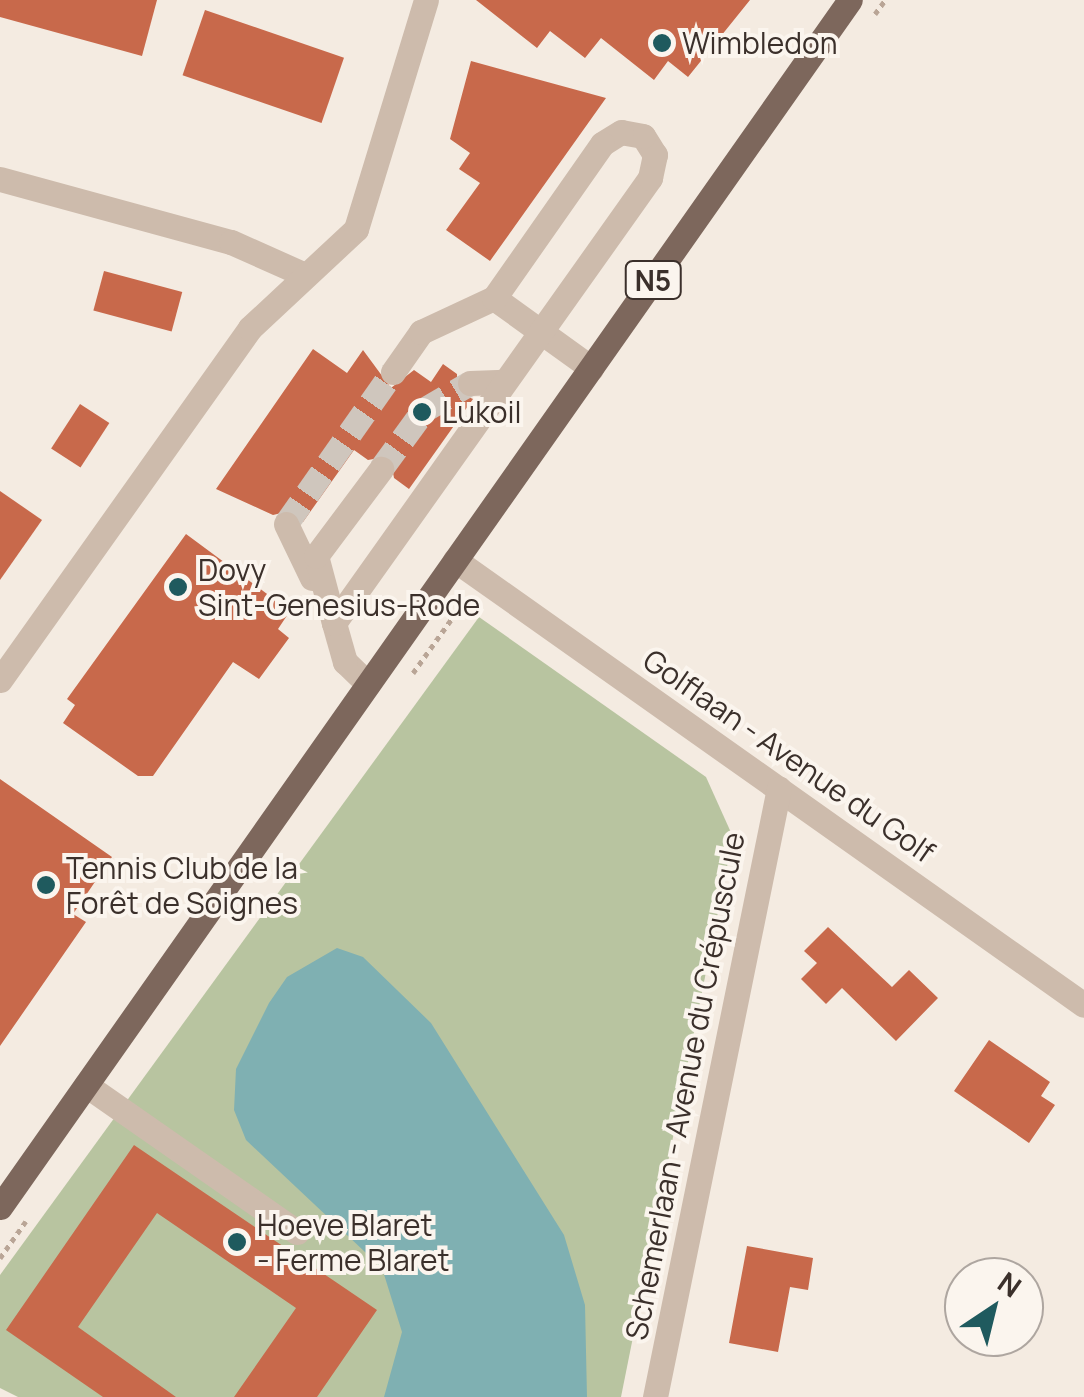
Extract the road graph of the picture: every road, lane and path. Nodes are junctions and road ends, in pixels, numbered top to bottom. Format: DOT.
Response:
graph roads {
  1 [pos="426,0"];
  2 [pos="850,0"];
  3 [pos="0,179"];
  4 [pos="303,274"];
  5 [pos="494,298"];
  6 [pos="541,332"];
  7 [pos="591,368"];
  8 [pos="393,372"];
  9 [pos="504,382"];
  10 [pos="470,383"];
  11 [pos="381,469"];
  12 [pos="286,524"];
  13 [pos="455,560"];
  14 [pos="334,623"];
  15 [pos="0,680"];
  16 [pos="368,684"];
  17 [pos="779,788"];
  18 [pos="1084,1005"];
  19 [pos="86,1085"];
  20 [pos="0,1207"];
  21 [pos="296,1232"];
  22 [pos="656,1397"];
  1 -- 4 [label="street"];
  2 -- 7 [label="main road, N5"];
  3 -- 4 [label="street"];
  4 -- 15 [label="street"];
  5 -- 6 [label="street"];
  5 -- 6 [label="street"];
  5 -- 8 [label="street"];
  6 -- 7 [label="street"];
  6 -- 9 [label="street"];
  7 -- 13 [label="main road, N5"];
  9 -- 10 [label="street"];
  9 -- 14 [label="street"];
  11 -- 14 [label="street"];
  12 -- 14 [label="street"];
  13 -- 16 [label="main road, N5"];
  13 -- 17 [label="street, Golflaan - Avenue du Golf"];
  14 -- 16 [label="street"];
  16 -- 19 [label="main road, N5"];
  17 -- 18 [label="street, Golflaan - Avenue du Golf"];
  17 -- 22 [label="street, Schemerlaan - Avenue du Crépuscule"];
  19 -- 20 [label="main road, N5"];
  19 -- 21 [label="street"];
}
